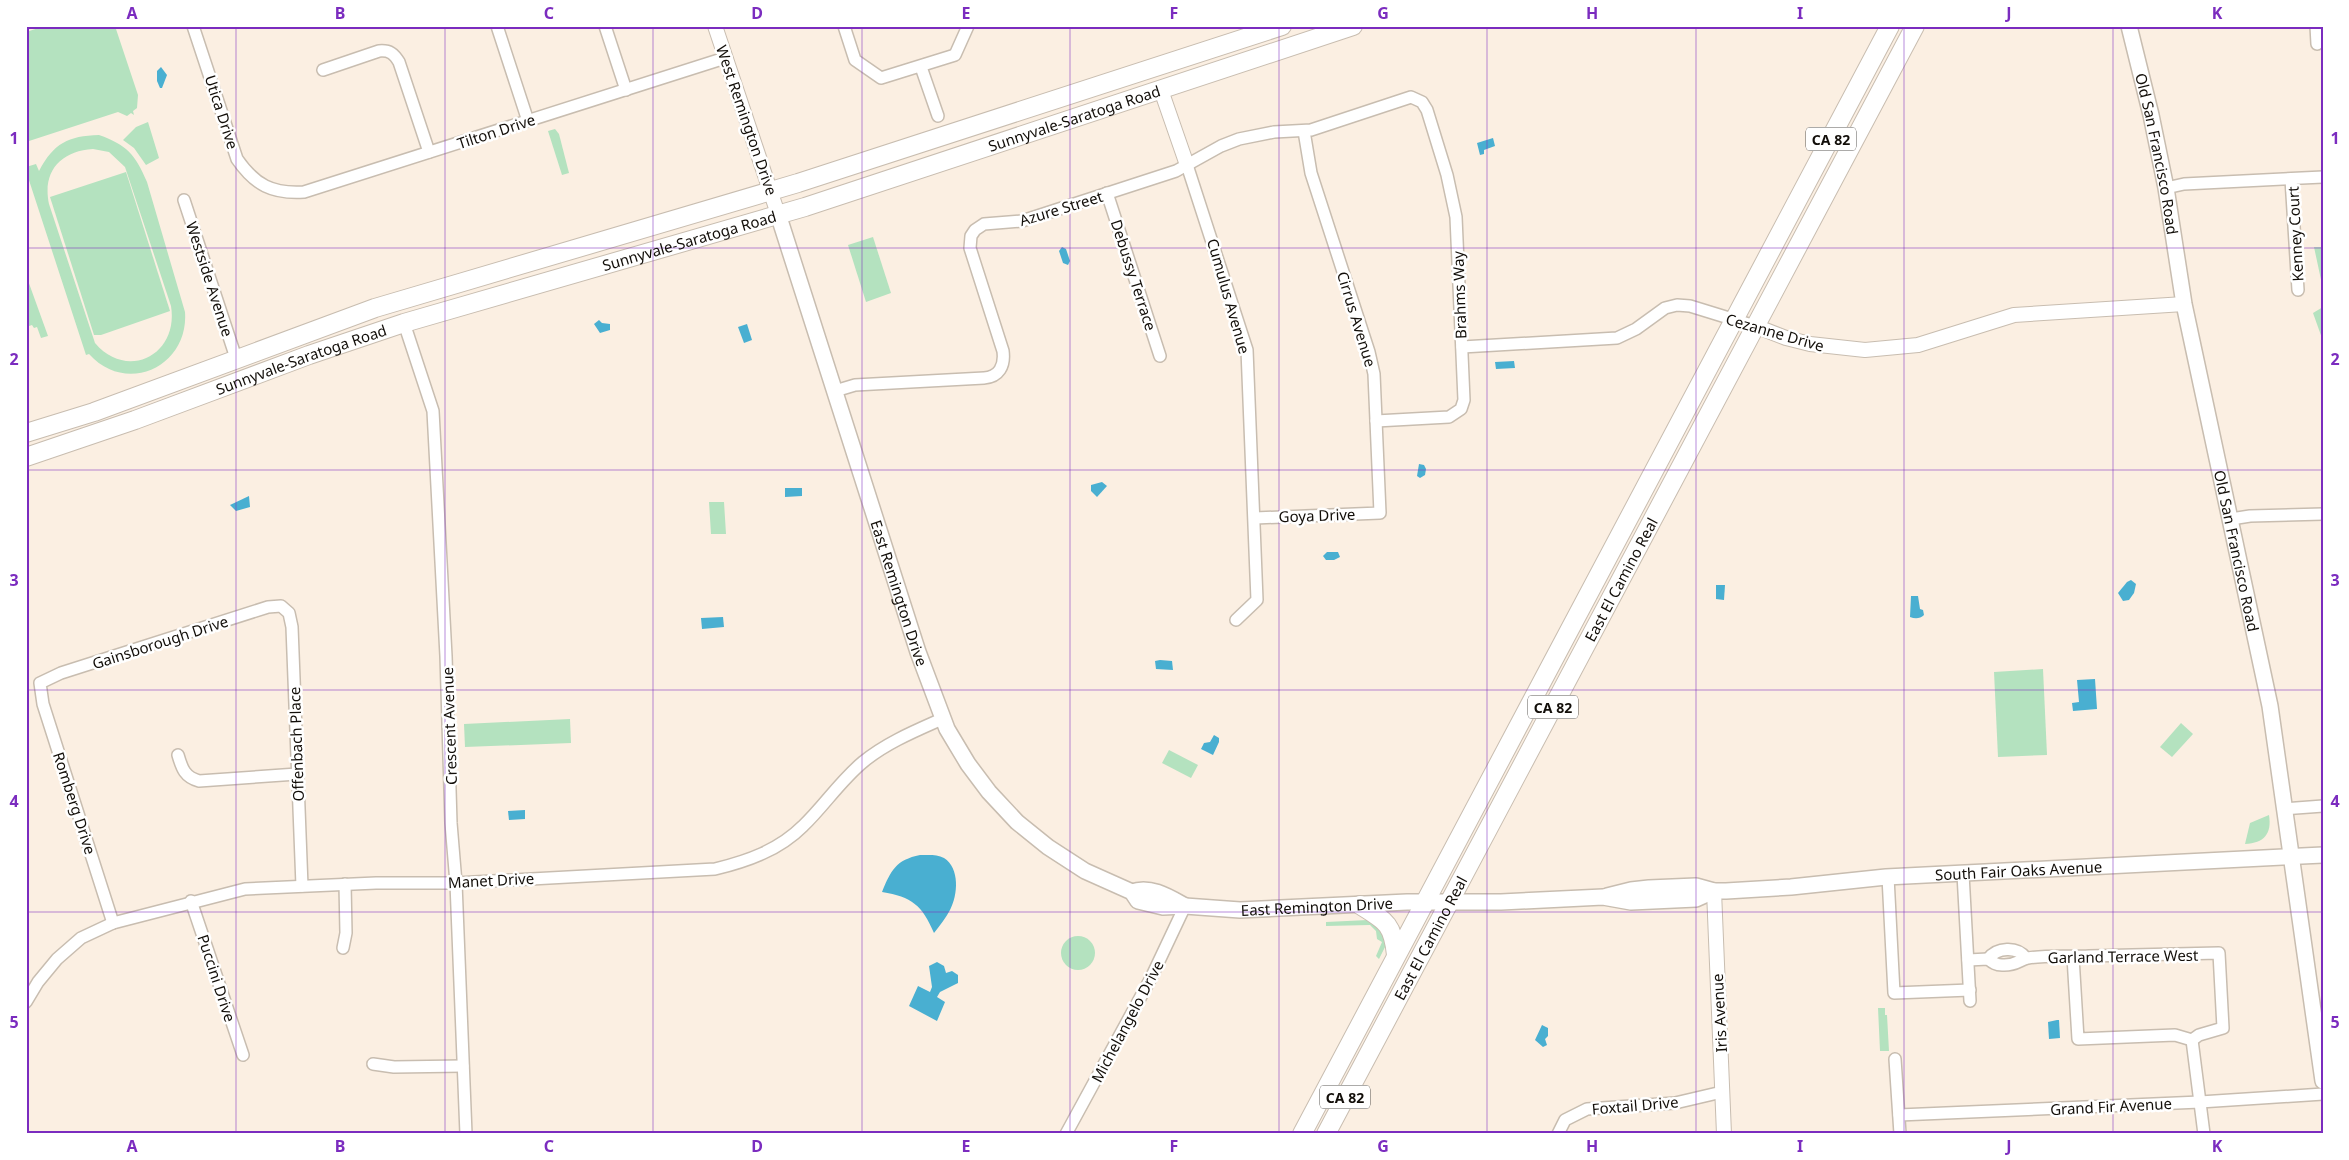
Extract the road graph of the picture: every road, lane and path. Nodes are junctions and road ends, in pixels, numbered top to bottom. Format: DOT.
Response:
graph roads {
  1 [pos="193,26"];
  2 [pos="497,26"];
  3 [pos="605,26"];
  4 [pos="716,26"];
  5 [pos="844,26"];
  6 [pos="968,26"];
  7 [pos="1282,26"];
  8 [pos="1353,26"];
  9 [pos="1890,26"];
  10 [pos="1915,26"];
  11 [pos="2129,26"];
  12 [pos="2316,26"];
  13 [pos="2317,44"];
  14 [pos="1880,45"];
  15 [pos="725,58"];
  16 [pos="921,67"];
  17 [pos="323,70"];
  18 [pos="626,90"];
  19 [pos="1161,90"];
  20 [pos="1418,99"];
  21 [pos="1876,101"];
  22 [pos="938,116"];
  23 [pos="1843,117"];
  24 [pos="528,121"];
  25 [pos="1304,131"];
  26 [pos="429,152"];
  27 [pos="1187,165"];
  28 [pos="2323,177"];
  29 [pos="2292,179"];
  30 [pos="266,187"];
  31 [pos="2166,188"];
  32 [pos="771,190"];
  33 [pos="1826,192"];
  34 [pos="1107,193"];
  35 [pos="184,200"];
  36 [pos="778,214"];
  37 [pos="2298,290"];
  38 [pos="2184,304"];
  39 [pos="1734,321"];
  40 [pos="404,323"];
  41 [pos="1755,326"];
  42 [pos="1462,347"];
  43 [pos="1160,356"];
  44 [pos="236,358"];
  45 [pos="835,391"];
  46 [pos="94,412"];
  47 [pos="1376,421"];
  48 [pos="26,433"];
  49 [pos="26,455"];
  50 [pos="1640,498"];
  51 [pos="1380,513"];
  52 [pos="2323,514"];
  53 [pos="1255,518"];
  54 [pos="2231,519"];
  55 [pos="1630,562"];
  56 [pos="1603,567"];
  57 [pos="281,606"];
  58 [pos="1236,620"];
  59 [pos="1590,637"];
  60 [pos="40,683"];
  61 [pos="942,719"];
  62 [pos="178,755"];
  63 [pos="297,774"];
  64 [pos="2323,806"];
  65 [pos="2284,809"];
  66 [pos="2323,855"];
  67 [pos="2291,857"];
  68 [pos="1963,874"];
  69 [pos="1888,877"];
  70 [pos="456,882"];
  71 [pos="346,884"];
  72 [pos="302,886"];
  73 [pos="1714,891"];
  74 [pos="192,901"];
  75 [pos="1425,902"];
  76 [pos="1450,902"];
  77 [pos="1360,905"];
  78 [pos="1185,906"];
  79 [pos="114,923"];
  80 [pos="343,948"];
  81 [pos="1396,955"];
  82 [pos="2073,957"];
  83 [pos="1968,960"];
  84 [pos="26,1002"];
  85 [pos="2192,1040"];
  86 [pos="243,1056"];
  87 [pos="1895,1059"];
  88 [pos="373,1064"];
  89 [pos="463,1066"];
  90 [pos="2323,1081"];
  91 [pos="1722,1092"];
  92 [pos="2323,1094"];
  93 [pos="2200,1102"];
  94 [pos="1898,1115"];
  95 [pos="466,1134"];
  96 [pos="1066,1134"];
  97 [pos="1302,1134"];
  98 [pos="1326,1134"];
  99 [pos="1558,1134"];
  100 [pos="1724,1134"];
  101 [pos="1900,1134"];
  102 [pos="2204,1134"];
  1 -- 30 [label="street, Utica Drive"];
  2 -- 24 [label="street"];
  3 -- 18 [label="street"];
  4 -- 15 [label="street, West Remington Drive"];
  5 -- 16 [label="street"];
  6 -- 16 [label="street"];
  7 -- 32 [label="main road, Sunnyvale-Saratoga Road"];
  8 -- 19 [label="main road, Sunnyvale-Saratoga Road"];
  9 -- 14 [label="main road, East El Camino Real / CA 82"];
  10 -- 21 [label="main road, East El Camino Real / CA 82"];
  11 -- 31 [label="main road, Old San Francisco Road"];
  12 -- 13 [label="street"];
  14 -- 21 [label="main road"];
  14 -- 23 [label="main road, East El Camino Real / CA 82"];
  15 -- 18 [label="street, Tilton Drive"];
  15 -- 32 [label="street, West Remington Drive"];
  16 -- 22 [label="street"];
  17 -- 26 [label="street"];
  18 -- 24 [label="street, Tilton Drive"];
  19 -- 27 [label="street, Cumulus Avenue"];
  19 -- 36 [label="main road, Sunnyvale-Saratoga Road"];
  20 -- 25 [label="street, Azure Street"];
  20 -- 42 [label="street, Brahms Way"];
  21 -- 33 [label="main road, East El Camino Real / CA 82"];
  23 -- 33 [label="main road"];
  23 -- 39 [label="main road, East El Camino Real / CA 82"];
  24 -- 26 [label="street, Tilton Drive"];
  25 -- 27 [label="street, Azure Street"];
  25 -- 47 [label="street, Cirrus Avenue"];
  26 -- 30 [label="street, Tilton Drive"];
  27 -- 34 [label="street, Azure Street"];
  27 -- 53 [label="street, Cumulus Avenue"];
  28 -- 29 [label="street"];
  29 -- 31 [label="street"];
  29 -- 37 [label="street, Kenney Court"];
  31 -- 38 [label="main road, Old San Francisco Road"];
  32 -- 36 [label="street, West Remington Drive"];
  32 -- 44 [label="main road, Sunnyvale-Saratoga Road"];
  33 -- 41 [label="main road, East El Camino Real / CA 82"];
  34 -- 43 [label="street, Debussy Terrace"];
  34 -- 45 [label="street, Azure Street"];
  35 -- 44 [label="street, Westside Avenue"];
  36 -- 40 [label="main road, Sunnyvale-Saratoga Road"];
  36 -- 45 [label="main road, East Remington Drive"];
  38 -- 41 [label="street, Cezanne Drive"];
  38 -- 54 [label="main road, Old San Francisco Road"];
  39 -- 41 [label="street, Cezanne Drive"];
  39 -- 42 [label="street, Cezanne Drive"];
  39 -- 50 [label="main road, East El Camino Real / CA 82"];
  40 -- 49 [label="main road, Sunnyvale-Saratoga Road"];
  40 -- 70 [label="street, Crescent Avenue"];
  41 -- 55 [label="main road, East El Camino Real / CA 82"];
  42 -- 47 [label="street, Brahms Way"];
  44 -- 46 [label="main road, Sunnyvale-Saratoga Road"];
  45 -- 61 [label="main road, East Remington Drive"];
  46 -- 48 [label="main road, Sunnyvale-Saratoga Road"];
  46 -- 49 [label="main road, Sunnyvale-Saratoga Road"];
  47 -- 51 [label="street, Cirrus Avenue"];
  50 -- 55 [label="main road"];
  50 -- 56 [label="main road, East El Camino Real / CA 82"];
  51 -- 53 [label="street, Goya Drive"];
  52 -- 54 [label="street"];
  53 -- 58 [label="street, Cumulus Avenue"];
  54 -- 65 [label="main road, Old San Francisco Road"];
  55 -- 59 [label="main road, East El Camino Real / CA 82"];
  56 -- 59 [label="main road"];
  56 -- 75 [label="main road, East El Camino Real / CA 82"];
  57 -- 60 [label="street, Gainsborough Drive"];
  57 -- 63 [label="street, Offenbach Place"];
  59 -- 76 [label="main road, East El Camino Real / CA 82"];
  60 -- 79 [label="street, Romberg Drive"];
  61 -- 70 [label="street, Manet Drive"];
  61 -- 78 [label="main road, East Remington Drive"];
  62 -- 63 [label="street"];
  63 -- 72 [label="street, Offenbach Place"];
  64 -- 65 [label="street"];
  65 -- 67 [label="main road, Old San Francisco Road"];
  66 -- 67 [label="main road, South Fair Oaks Avenue"];
  67 -- 68 [label="main road, South Fair Oaks Avenue"];
  67 -- 90 [label="main road, Old San Francisco Road"];
  68 -- 69 [label="main road, South Fair Oaks Avenue"];
  68 -- 83 [label="street"];
  69 -- 73 [label="main road, South Fair Oaks Avenue"];
  69 -- 83 [label="street"];
  70 -- 71 [label="street, Manet Drive"];
  70 -- 89 [label="street, Crescent Avenue"];
  71 -- 72 [label="street, Manet Drive"];
  71 -- 80 [label="street"];
  72 -- 74 [label="street, Manet Drive"];
  73 -- 76 [label="main road, South Fair Oaks Avenue"];
  73 -- 91 [label="street, Iris Avenue"];
  74 -- 79 [label="street, Manet Drive"];
  74 -- 86 [label="street, Puccini Drive"];
  75 -- 76 [label="main road, East Remington Drive"];
  75 -- 77 [label="main road, East Remington Drive"];
  75 -- 81 [label="main road, East El Camino Real / CA 82"];
  76 -- 98 [label="main road, East El Camino Real / CA 82"];
  77 -- 78 [label="main road, East Remington Drive"];
  77 -- 81 [label="main road"];
  78 -- 96 [label="street, Michelangelo Drive"];
  79 -- 84 [label="street, Manet Drive"];
  81 -- 97 [label="main road, East El Camino Real / CA 82"];
  82 -- 83 [label="street, Garland Terrace West"];
  82 -- 85 [label="street"];
  82 -- 85 [label="street, Garland Terrace West"];
  85 -- 93 [label="street"];
  87 -- 94 [label="street"];
  88 -- 89 [label="street"];
  89 -- 95 [label="street, Crescent Avenue"];
  91 -- 99 [label="street, Foxtail Drive"];
  91 -- 100 [label="street, Iris Avenue"];
  92 -- 93 [label="street, Grand Fir Avenue"];
  93 -- 94 [label="street, Grand Fir Avenue"];
  93 -- 102 [label="street"];
  94 -- 101 [label="street"];
}
